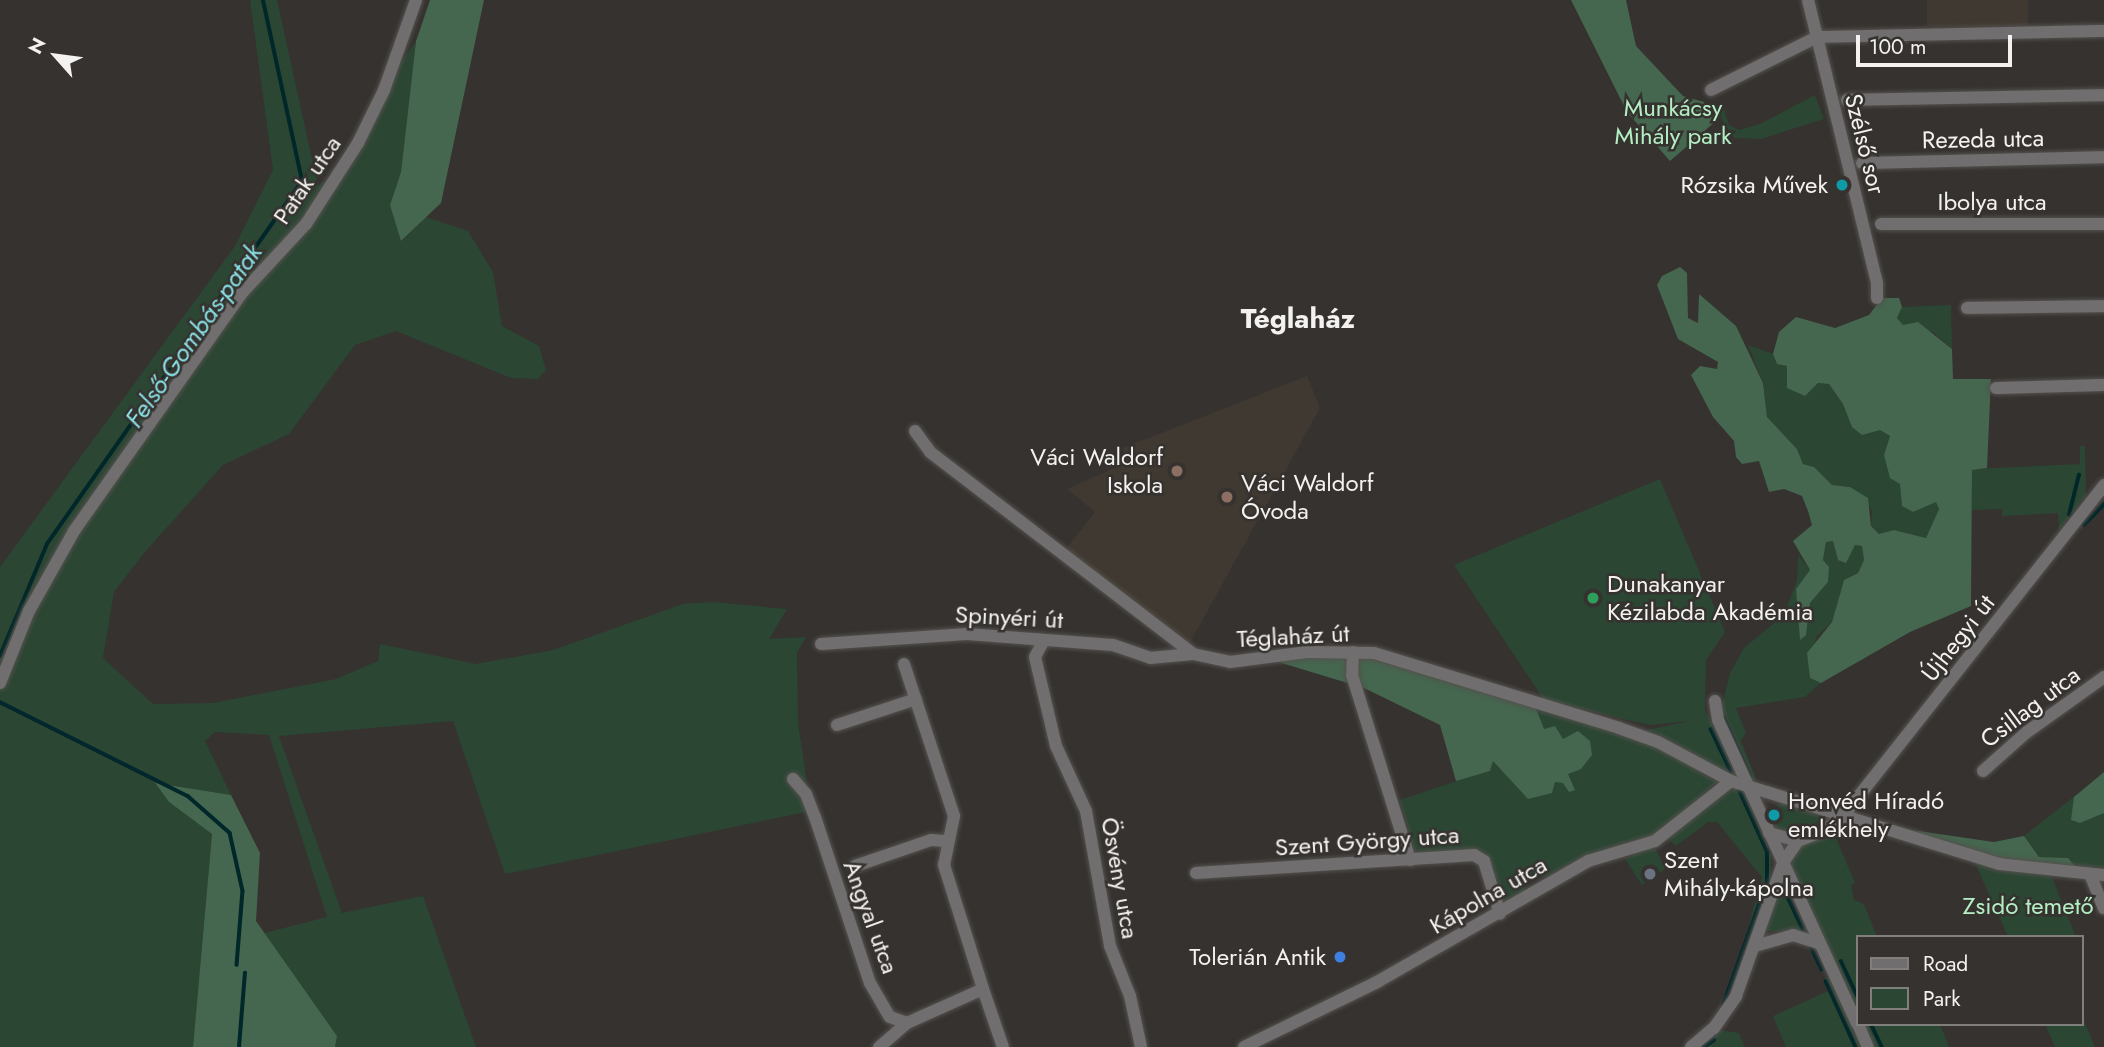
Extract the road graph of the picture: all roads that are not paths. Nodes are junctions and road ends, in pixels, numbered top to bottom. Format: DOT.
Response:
graph roads {
  1 [pos="416,0"];
  2 [pos="1808,0"];
  3 [pos="2104,30"];
  4 [pos="1817,37"];
  5 [pos="1711,90"];
  6 [pos="2104,95"];
  7 [pos="1847,100"];
  8 [pos="2104,157"];
  9 [pos="1862,163"];
  10 [pos="1881,224"];
  11 [pos="2104,224"];
  12 [pos="1877,298"];
  13 [pos="2104,306"];
  14 [pos="1967,308"];
  15 [pos="2104,385"];
  16 [pos="1996,388"];
  17 [pos="915,431"];
  18 [pos="2104,485"];
  19 [pos="1044,640"];
  20 [pos="821,644"];
  21 [pos="1353,652"];
  22 [pos="1193,654"];
  23 [pos="905,664"];
  24 [pos="2104,677"];
  25 [pos="0,684"];
  26 [pos="916,699"];
  27 [pos="1715,701"];
  28 [pos="837,725"];
  29 [pos="1983,771"];
  30 [pos="793,779"];
  31 [pos="1731,780"];
  32 [pos="1748,786"];
  33 [pos="1787,797"];
  34 [pos="1761,815"];
  35 [pos="1843,816"];
  36 [pos="1769,833"];
  37 [pos="947,841"];
  38 [pos="1798,841"];
  39 [pos="1410,860"];
  40 [pos="1783,863"];
  41 [pos="855,866"];
  42 [pos="1196,873"];
  43 [pos="2090,874"];
  44 [pos="2104,875"];
  45 [pos="2104,908"];
  46 [pos="1500,914"];
  47 [pos="1820,944"];
  48 [pos="1755,946"];
  49 [pos="983,989"];
  50 [pos="1856,1020"];
  51 [pos="907,1023"];
  52 [pos="1859,1026"];
  53 [pos="879,1047"];
  54 [pos="1003,1047"];
  55 [pos="1141,1047"];
  56 [pos="1244,1047"];
  57 [pos="1691,1047"];
  58 [pos="1868,1047"];
  1 -- 25 [label="street, Patak utca"];
  2 -- 4 [label="street, Szélső sor"];
  3 -- 4 [label="street"];
  4 -- 5 [label="street"];
  4 -- 12 [label="street, Szélső sor"];
  6 -- 7 [label="street"];
  8 -- 9 [label="street, Rezeda utca"];
  10 -- 11 [label="street, Ibolya utca"];
  13 -- 14 [label="street"];
  15 -- 16 [label="street"];
  17 -- 22 [label="street, Téglaház út"];
  18 -- 35 [label="street, Újhegyi út"];
  19 -- 20 [label="street, Spinyéri út"];
  19 -- 22 [label="street, Spinyéri út"];
  19 -- 55 [label="street, Ösvény utca"];
  21 -- 22 [label="street, Téglaház út"];
  21 -- 31 [label="street, Téglaház út"];
  21 -- 39 [label="street"];
  23 -- 26 [label="street"];
  24 -- 29 [label="street, Csillag utca"];
  26 -- 28 [label="street"];
  26 -- 37 [label="street"];
  27 -- 32 [label="street"];
  30 -- 51 [label="street, Angyal utca"];
  31 -- 32 [label="street"];
  31 -- 46 [label="street, Kápolna utca"];
  32 -- 33 [label="street"];
  32 -- 34 [label="street"];
  33 -- 34 [label="street"];
  33 -- 35 [label="street"];
  34 -- 36 [label="street"];
  35 -- 38 [label="street, Újhegyi út"];
  35 -- 43 [label="street"];
  36 -- 38 [label="street"];
  36 -- 40 [label="street"];
  37 -- 41 [label="street"];
  37 -- 49 [label="street"];
  38 -- 40 [label="street"];
  39 -- 42 [label="street, Szent György utca"];
  39 -- 46 [label="street, Szent György utca"];
  40 -- 47 [label="street"];
  40 -- 48 [label="street"];
  43 -- 44 [label="street"];
  43 -- 45 [label="street"];
  46 -- 56 [label="street, Kápolna utca"];
  47 -- 48 [label="street"];
  47 -- 50 [label="street"];
  48 -- 57 [label="street"];
  49 -- 51 [label="street"];
  49 -- 54 [label="street"];
  51 -- 53 [label="street"];
  52 -- 58 [label="street"];
}
